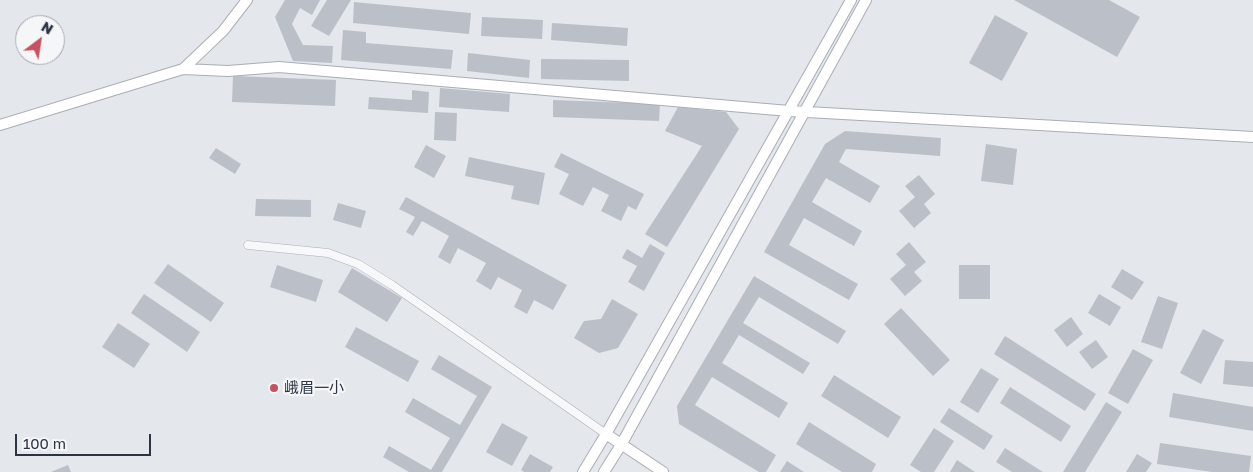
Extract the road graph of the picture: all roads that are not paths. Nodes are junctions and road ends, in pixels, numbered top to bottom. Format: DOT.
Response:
graph roads {
  1 [pos="247,0"];
  2 [pos="851,0"];
  3 [pos="866,0"];
  4 [pos="183,68"];
  5 [pos="789,112"];
  6 [pos="804,112"];
  7 [pos="0,125"];
  8 [pos="1253,137"];
  9 [pos="248,245"];
  10 [pos="606,434"];
  11 [pos="621,445"];
  12 [pos="583,472"];
  13 [pos="604,472"];
  14 [pos="663,472"];
  1 -- 4 [label="street"];
  2 -- 5 [label="street"];
  3 -- 6 [label="street"];
  4 -- 5 [label="street"];
  4 -- 7 [label="street"];
  5 -- 6 [label="street"];
  5 -- 10 [label="street"];
  6 -- 8 [label="street"];
  6 -- 11 [label="street"];
  9 -- 10 [label="street"];
  10 -- 11 [label="street"];
  10 -- 12 [label="street"];
  11 -- 13 [label="street"];
  11 -- 14 [label="street"];
}
